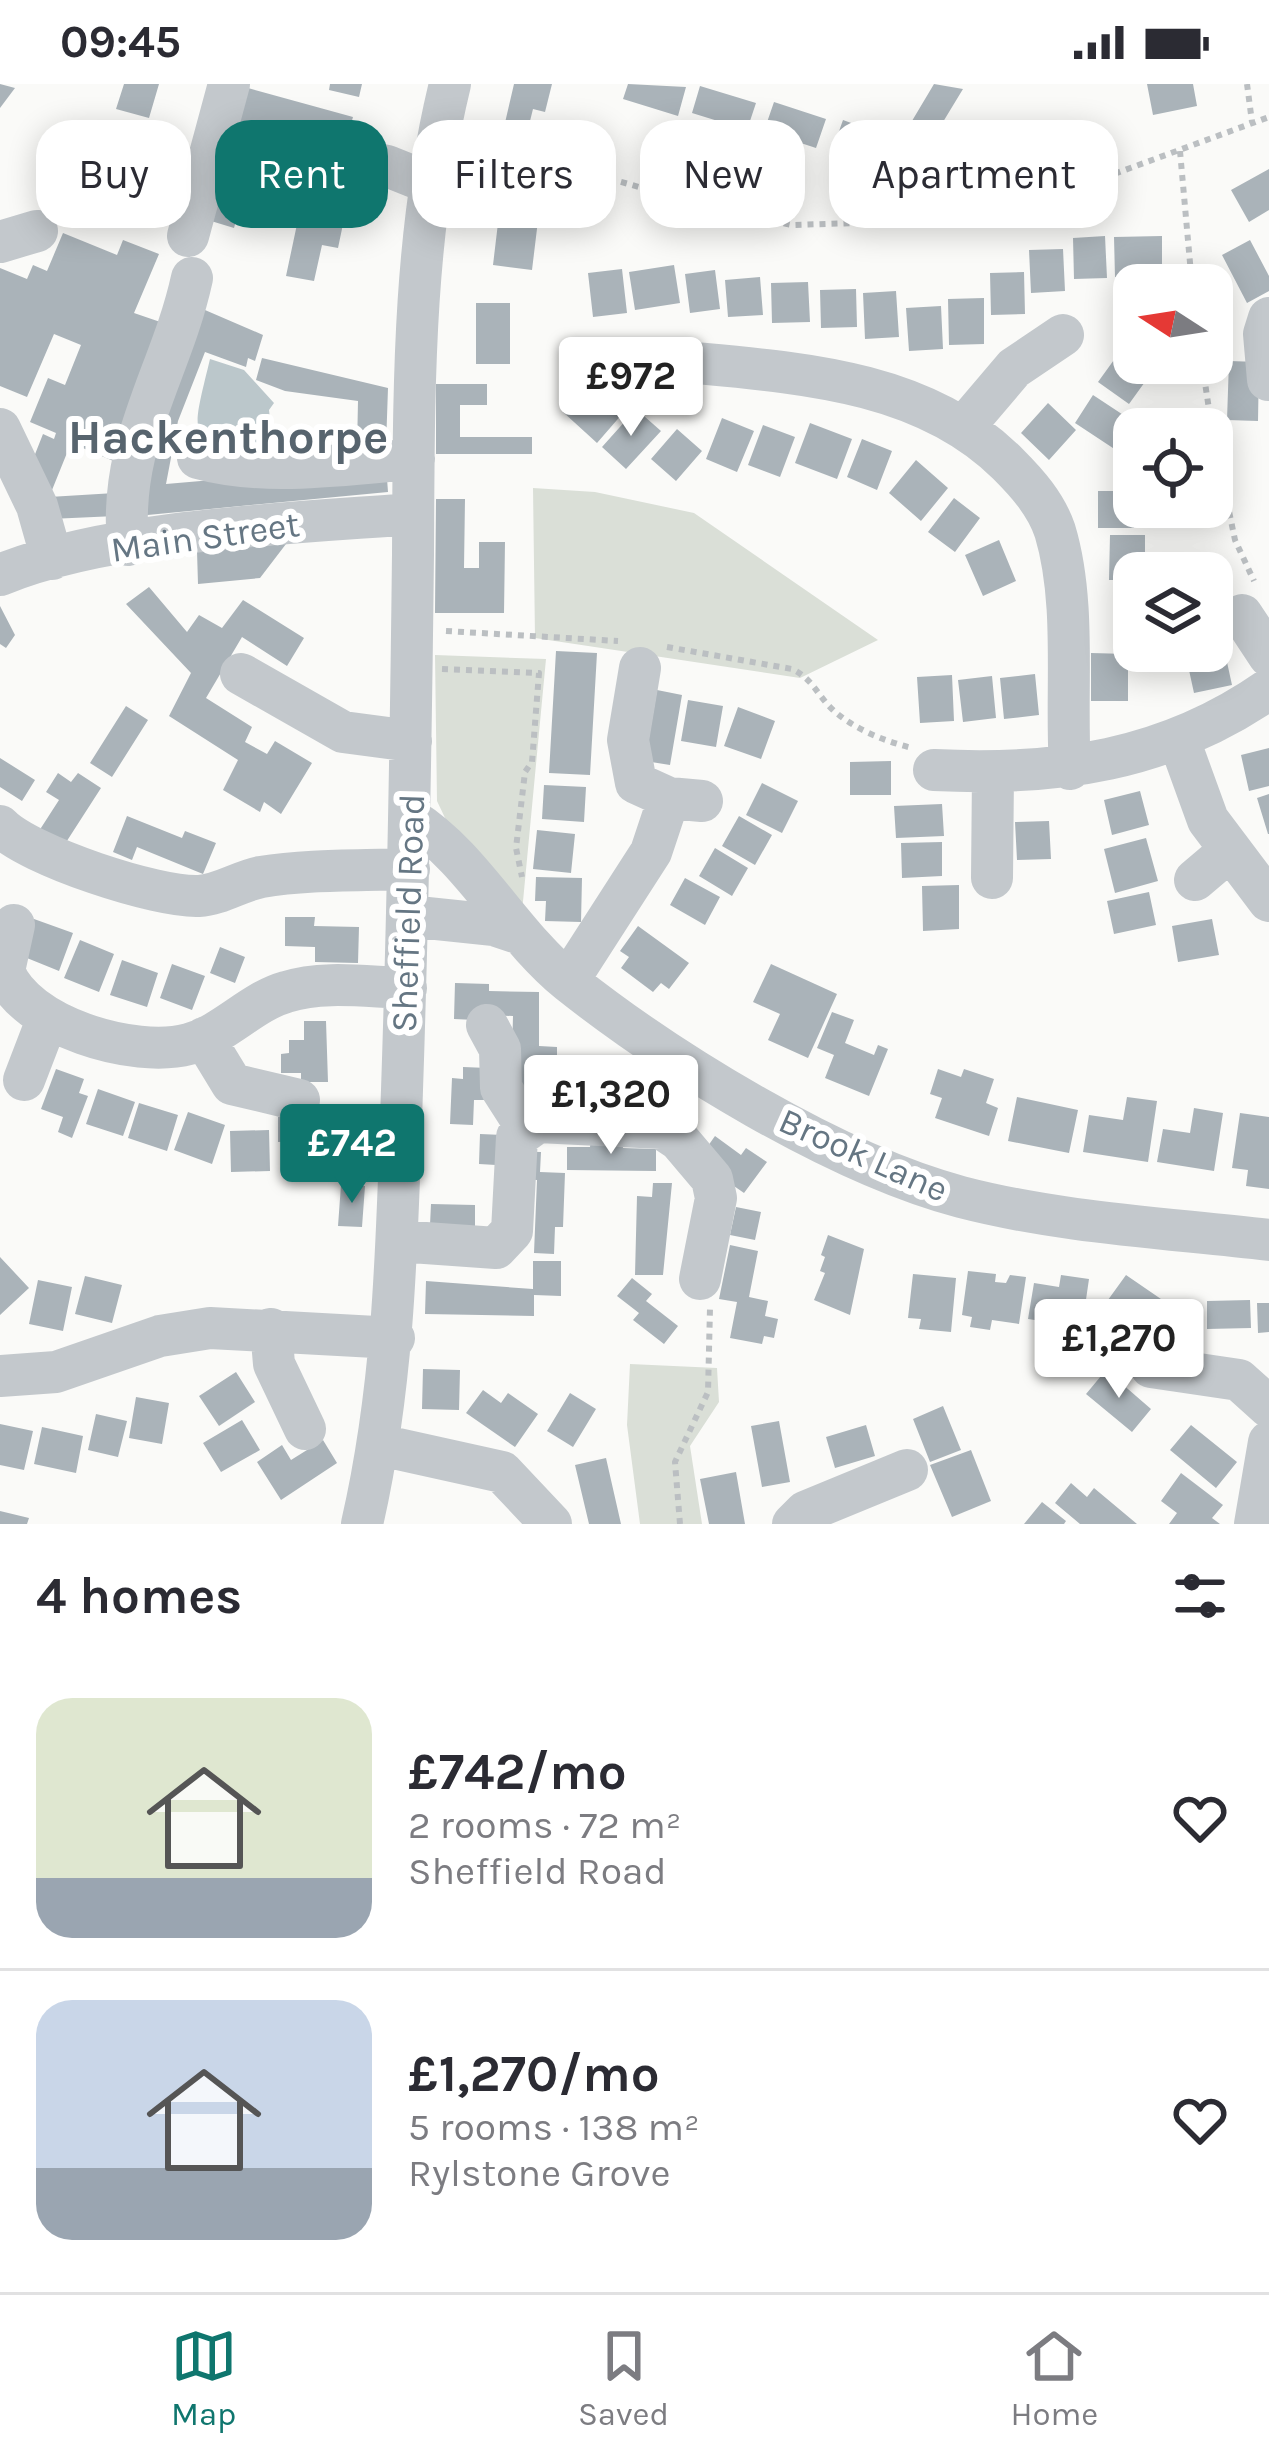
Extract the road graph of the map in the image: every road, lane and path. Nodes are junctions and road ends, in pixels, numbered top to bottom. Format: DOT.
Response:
graph roads {
  1 [pos="229,84"];
  2 [pos="450,84"];
  3 [pos="1247,84"];
  4 [pos="1269,117"];
  5 [pos="441,120"];
  6 [pos="1252,122"];
  7 [pos="1180,149"];
  8 [pos="616,181"];
  9 [pos="423,228"];
  10 [pos="1190,264"];
  11 [pos="1269,318"];
  12 [pos="1063,334"];
  13 [pos="645,358"];
  14 [pos="1268,380"];
  15 [pos="963,428"];
  16 [pos="0,429"];
  17 [pos="198,458"];
  18 [pos="413,459"];
  19 [pos="413,514"];
  20 [pos="1233,528"];
  21 [pos="128,545"];
  22 [pos="52,560"];
  23 [pos="0,575"];
  24 [pos="1252,605"];
  25 [pos="412,648"];
  26 [pos="642,652"];
  27 [pos="1269,656"];
  28 [pos="241,674"];
  29 [pos="1269,689"];
  30 [pos="1180,740"];
  31 [pos="411,741"];
  32 [pos="1070,769"];
  33 [pos="934,770"];
  34 [pos="993,773"];
  35 [pos="411,819"];
  36 [pos="0,826"];
  37 [pos="1228,853"];
  38 [pos="409,869"];
  39 [pos="992,878"];
  40 [pos="1195,880"];
  41 [pos="1269,901"];
  42 [pos="408,916"];
  43 [pos="14,925"];
  44 [pos="518,937"];
  45 [pos="568,981"];
  46 [pos="406,988"];
  47 [pos="36,1012"];
  48 [pos="487,1025"];
  49 [pos="204,1038"];
  50 [pos="24,1080"];
  51 [pos="298,1100"];
  52 [pos="526,1127"];
  53 [pos="1269,1240"];
  54 [pos="397,1241"];
  55 [pos="700,1279"];
  56 [pos="271,1329"];
  57 [pos="394,1338"];
  58 [pos="1150,1367"];
  59 [pos="0,1376"];
  60 [pos="1269,1407"];
  61 [pos="305,1429"];
  62 [pos="1269,1442"];
  63 [pos="380,1445"];
  64 [pos="907,1470"];
  65 [pos="799,1518"];
  66 [pos="362,1524"];
  67 [pos="551,1524"];
  68 [pos="680,1524"];
  69 [pos="1255,1524"];
  1 -- 21 [label="street"];
  2 -- 5 [label="street, Sheffield Road"];
  3 -- 6 [label="path"];
  4 -- 6 [label="path"];
  6 -- 7 [label="path"];
  7 -- 8 [label="path"];
  7 -- 10 [label="path"];
  9 -- 18 [label="street, Sheffield Road"];
  11 -- 14 [label="street"];
  12 -- 15 [label="street"];
  13 -- 15 [label="street"];
  15 -- 32 [label="street"];
  16 -- 22 [label="street"];
  17 -- 18 [label="street"];
  18 -- 19 [label="street, Sheffield Road"];
  19 -- 21 [label="street, Main Street"];
  19 -- 25 [label="street, Sheffield Road"];
  20 -- 24 [label="path"];
  21 -- 22 [label="street, Main Street"];
  22 -- 23 [label="street, Main Street"];
  24 -- 27 [label="street"];
  25 -- 26 [label="path"];
  25 -- 31 [label="street, Sheffield Road"];
  25 -- 44 [label="path"];
  26 -- 33 [label="path"];
  26 -- 45 [label="street"];
  28 -- 31 [label="street"];
  29 -- 30 [label="street"];
  30 -- 32 [label="street"];
  30 -- 37 [label="street"];
  31 -- 35 [label="street, Sheffield Road"];
  32 -- 34 [label="street"];
  33 -- 34 [label="street"];
  34 -- 39 [label="street"];
  35 -- 38 [label="street, Sheffield Road"];
  35 -- 44 [label="street, Brook Lane"];
  36 -- 38 [label="street"];
  37 -- 40 [label="street"];
  37 -- 41 [label="street"];
  38 -- 42 [label="street, Sheffield Road"];
  42 -- 44 [label="street"];
  42 -- 46 [label="street, Sheffield Road"];
  43 -- 47 [label="street"];
  44 -- 45 [label="street, Brook Lane"];
  45 -- 53 [label="street, Brook Lane"];
  46 -- 49 [label="street"];
  46 -- 54 [label="street, Sheffield Road"];
  47 -- 49 [label="street"];
  47 -- 50 [label="street"];
  48 -- 52 [label="street"];
  49 -- 51 [label="street"];
  52 -- 54 [label="street"];
  52 -- 55 [label="street"];
  54 -- 57 [label="street, Sheffield Road"];
  55 -- 68 [label="path"];
  56 -- 57 [label="street"];
  56 -- 59 [label="street"];
  56 -- 61 [label="street"];
  57 -- 63 [label="street, Sheffield Road"];
  58 -- 60 [label="street"];
  62 -- 69 [label="street"];
  63 -- 66 [label="street, Sheffield Road"];
  63 -- 67 [label="street"];
  64 -- 65 [label="street"];
}
